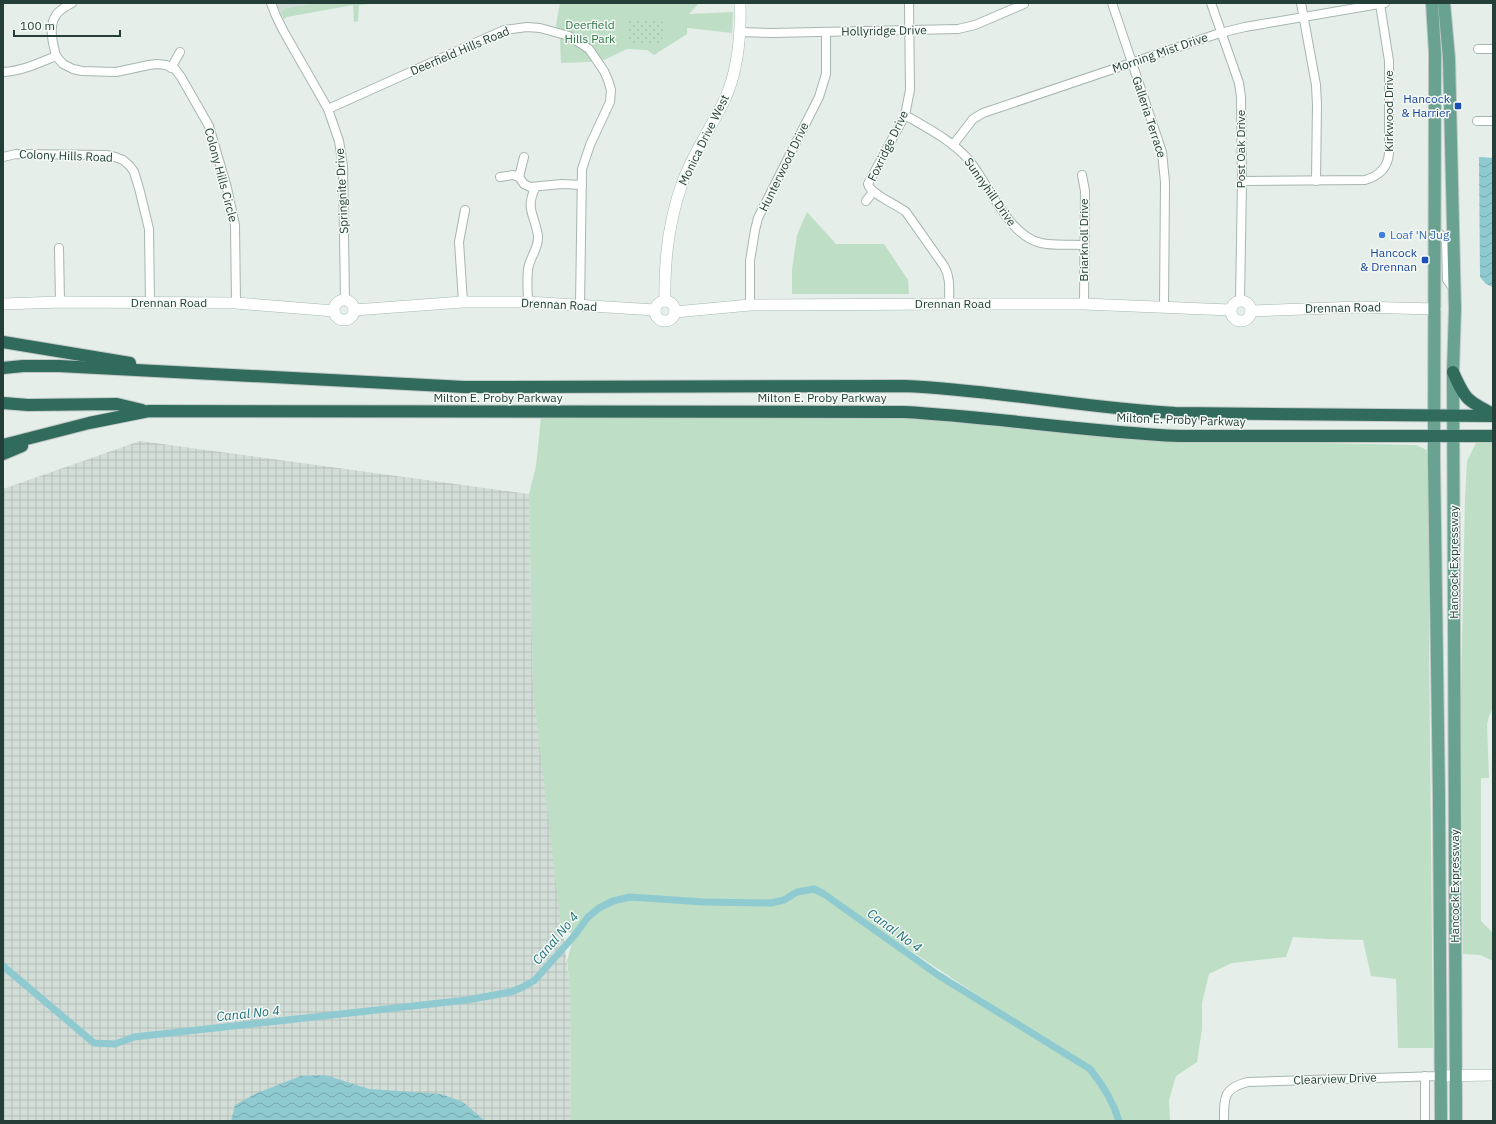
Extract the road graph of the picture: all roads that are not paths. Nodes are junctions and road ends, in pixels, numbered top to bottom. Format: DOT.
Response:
graph roads {
  1 [pos="72,3"];
  2 [pos="271,3"];
  3 [pos="740,3"];
  4 [pos="909,3"];
  5 [pos="1112,3"];
  6 [pos="1210,3"];
  7 [pos="1301,3"];
  8 [pos="1383,3"];
  9 [pos="1432,3"];
  10 [pos="1444,3"];
  11 [pos="1024,4"];
  12 [pos="1304,17"];
  13 [pos="910,30"];
  14 [pos="740,32"];
  15 [pos="826,32"];
  16 [pos="1220,33"];
  17 [pos="1478,49"];
  18 [pos="1493,49"];
  19 [pos="180,52"];
  20 [pos="56,56"];
  21 [pos="1132,63"];
  22 [pos="171,68"];
  23 [pos="3,72"];
  24 [pos="328,109"];
  25 [pos="905,115"];
  26 [pos="1477,121"];
  27 [pos="1493,121"];
  28 [pos="953,145"];
  29 [pos="3,157"];
  30 [pos="524,158"];
  31 [pos="1382,170"];
  32 [pos="1082,175"];
  33 [pos="500,177"];
  34 [pos="519,177"];
  35 [pos="1387,178"];
  36 [pos="1242,181"];
  37 [pos="1316,181"];
  38 [pos="582,185"];
  39 [pos="535,188"];
  40 [pos="873,192"];
  41 [pos="866,201"];
  42 [pos="465,210"];
  43 [pos="1435,230"];
  44 [pos="1084,244"];
  45 [pos="60,248"];
  46 [pos="1455,290"];
  47 [pos="345,300"];
  48 [pos="665,301"];
  49 [pos="1240,301"];
  50 [pos="60,302"];
  51 [pos="463,302"];
  52 [pos="528,302"];
  53 [pos="150,303"];
  54 [pos="236,303"];
  55 [pos="3,304"];
  56 [pos="949,304"];
  57 [pos="1084,304"];
  58 [pos="750,305"];
  59 [pos="580,306"];
  60 [pos="1164,307"];
  61 [pos="1435,309"];
  62 [pos="354,310"];
  63 [pos="655,310"];
  64 [pos="1230,310"];
  65 [pos="334,311"];
  66 [pos="1251,311"];
  67 [pos="675,312"];
  68 [pos="3,342"];
  69 [pos="3,368"];
  70 [pos="1453,372"];
  71 [pos="188,373"];
  72 [pos="3,403"];
  73 [pos="149,411"];
  74 [pos="1493,415"];
  75 [pos="1435,416"];
  76 [pos="1454,416"];
  77 [pos="54,431"];
  78 [pos="1434,436"];
  79 [pos="1454,436"];
  80 [pos="1493,436"];
  81 [pos="3,445"];
  82 [pos="3,454"];
  83 [pos="1456,1075"];
  84 [pos="1493,1075"];
  85 [pos="1425,1076"];
  86 [pos="1440,1076"];
  87 [pos="1224,1121"];
  88 [pos="1425,1121"];
  89 [pos="1441,1121"];
  90 [pos="1456,1121"];
  1 -- 20 [label="street"];
  2 -- 24 [label="street, Springnite Drive"];
  3 -- 14 [label="street, Monica Drive West"];
  4 -- 13 [label="street, Foxridge Drive"];
  5 -- 21 [label="street, Galleria Terrace"];
  6 -- 16 [label="street, Post Oak Drive"];
  7 -- 12 [label="street"];
  8 -- 12 [label="street, Morning Mist Drive"];
  8 -- 31 [label="street, Kirkwood Drive"];
  9 -- 43 [label="main road, Hancock Expressway"];
  10 -- 46 [label="main road, Hancock Expressway"];
  11 -- 13 [label="street, Hollyridge Drive"];
  12 -- 16 [label="street, Morning Mist Drive"];
  12 -- 37 [label="street"];
  13 -- 15 [label="street, Hollyridge Drive"];
  13 -- 25 [label="street, Foxridge Drive"];
  14 -- 15 [label="street, Hollyridge Drive"];
  14 -- 48 [label="street, Monica Drive West"];
  15 -- 58 [label="street, Hunterwood Drive"];
  16 -- 21 [label="street, Morning Mist Drive"];
  16 -- 36 [label="street, Post Oak Drive"];
  17 -- 18 [label="street"];
  19 -- 22 [label="street"];
  20 -- 22 [label="street"];
  20 -- 23 [label="street"];
  21 -- 28 [label="street, Morning Mist Drive"];
  21 -- 60 [label="street, Galleria Terrace"];
  22 -- 54 [label="street, Colony Hills Circle"];
  24 -- 38 [label="street, Deerfield Hills Road"];
  24 -- 47 [label="street, Springnite Drive"];
  25 -- 28 [label="street, Sunnyhill Drive"];
  25 -- 40 [label="street, Foxridge Drive"];
  26 -- 27 [label="street"];
  28 -- 44 [label="street, Sunnyhill Drive"];
  29 -- 53 [label="street, Colony Hills Road"];
  30 -- 34 [label="street"];
  31 -- 35 [label="street"];
  31 -- 37 [label="street"];
  32 -- 44 [label="street, Briarknoll Drive"];
  33 -- 34 [label="street"];
  34 -- 39 [label="street"];
  36 -- 37 [label="street"];
  36 -- 49 [label="street, Post Oak Drive"];
  38 -- 39 [label="street"];
  38 -- 59 [label="street, Deerfield Hills Road"];
  39 -- 52 [label="street"];
  40 -- 41 [label="street"];
  40 -- 56 [label="street, Foxridge Drive"];
  42 -- 51 [label="street"];
  43 -- 46 [label="street"];
  43 -- 61 [label="main road, Hancock Expressway"];
  44 -- 57 [label="street, Briarknoll Drive"];
  45 -- 50 [label="street"];
  46 -- 70 [label="main road, Hancock Expressway"];
  47 -- 62 [label="street"];
  47 -- 65 [label="street"];
  48 -- 63 [label="street"];
  48 -- 67 [label="street"];
  49 -- 64 [label="street"];
  49 -- 66 [label="street"];
  50 -- 53 [label="street, Drennan Road"];
  50 -- 55 [label="street, Drennan Road"];
  51 -- 52 [label="street, Drennan Road"];
  51 -- 62 [label="street, Drennan Road"];
  52 -- 59 [label="street, Drennan Road"];
  53 -- 54 [label="street, Drennan Road"];
  54 -- 65 [label="street, Drennan Road"];
  56 -- 57 [label="street, Drennan Road"];
  56 -- 58 [label="street, Drennan Road"];
  57 -- 60 [label="street, Drennan Road"];
  58 -- 67 [label="street, Drennan Road"];
  59 -- 63 [label="street, Drennan Road"];
  60 -- 64 [label="street, Drennan Road"];
  61 -- 66 [label="street, Drennan Road"];
  61 -- 75 [label="main road, Hancock Expressway"];
  62 -- 65 [label="street"];
  63 -- 67 [label="street"];
  64 -- 66 [label="street"];
  68 -- 71 [label="highway"];
  69 -- 71 [label="highway"];
  70 -- 74 [label="highway"];
  70 -- 76 [label="main road, Hancock Expressway"];
  71 -- 75 [label="highway, Milton E. Proby Parkway"];
  72 -- 73 [label="highway"];
  73 -- 77 [label="highway"];
  73 -- 78 [label="highway, Milton E. Proby Parkway"];
  74 -- 76 [label="highway, Milton E. Proby Parkway"];
  75 -- 76 [label="highway, Milton E. Proby Parkway"];
  75 -- 78 [label="main road, Hancock Expressway"];
  76 -- 79 [label="main road, Hancock Expressway"];
  77 -- 81 [label="highway"];
  77 -- 82 [label="highway"];
  78 -- 79 [label="highway, Milton E. Proby Parkway"];
  78 -- 86 [label="main road, Hancock Expressway"];
  79 -- 80 [label="highway, Milton E. Proby Parkway"];
  79 -- 83 [label="main road, Hancock Expressway"];
  83 -- 84 [label="street"];
  83 -- 86 [label="street"];
  83 -- 90 [label="main road, Hancock Expressway"];
  85 -- 86 [label="street, Clearview Drive"];
  85 -- 87 [label="street, Clearview Drive"];
  85 -- 88 [label="street"];
  86 -- 89 [label="main road, Hancock Expressway"];
}
